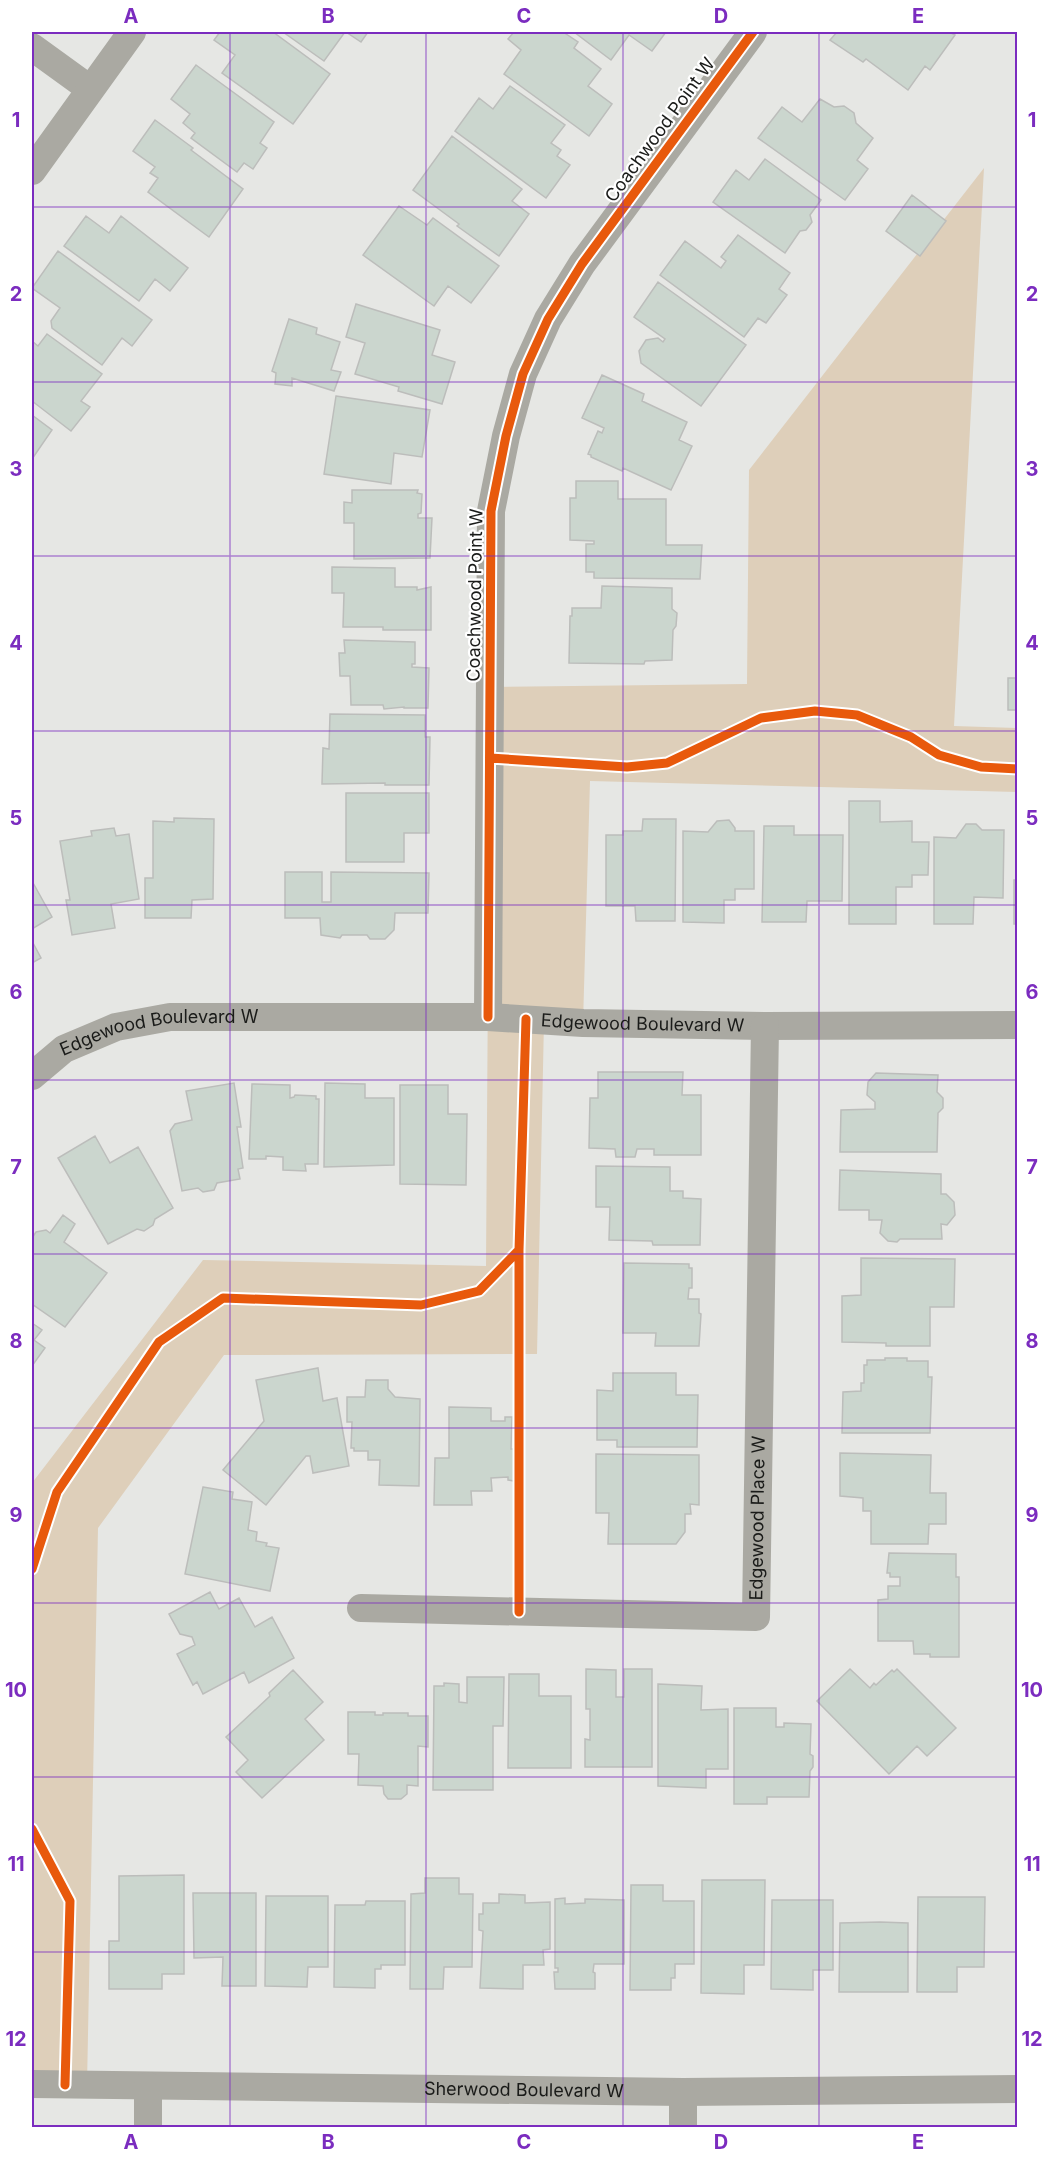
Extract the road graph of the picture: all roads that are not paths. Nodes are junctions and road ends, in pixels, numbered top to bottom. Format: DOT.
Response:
graph roads {
  1 [pos="132,32"];
  2 [pos="753,32"];
  3 [pos="32,47"];
  4 [pos="90,89"];
  5 [pos="32,171"];
  6 [pos="488,1017"];
  7 [pos="1017,1025"];
  8 [pos="765,1026"];
  9 [pos="32,1076"];
  10 [pos="361,1608"];
  11 [pos="32,2084"];
  12 [pos="148,2086"];
  13 [pos="1017,2089"];
  14 [pos="683,2092"];
  15 [pos="148,2127"];
  16 [pos="683,2127"];
  1 -- 4 [label="street"];
  2 -- 6 [label="street, Coachwood Point W"];
  3 -- 4 [label="street"];
  4 -- 5 [label="street"];
  6 -- 8 [label="street, Edgewood Boulevard W"];
  6 -- 9 [label="street, Edgewood Boulevard W"];
  7 -- 8 [label="street, Edgewood Boulevard W"];
  8 -- 10 [label="street, Edgewood Place W"];
  11 -- 12 [label="street, Sherwood Boulevard W"];
  12 -- 14 [label="street, Sherwood Boulevard W"];
  12 -- 15 [label="street"];
  13 -- 14 [label="street, Sherwood Boulevard W"];
  14 -- 16 [label="street"];
}
